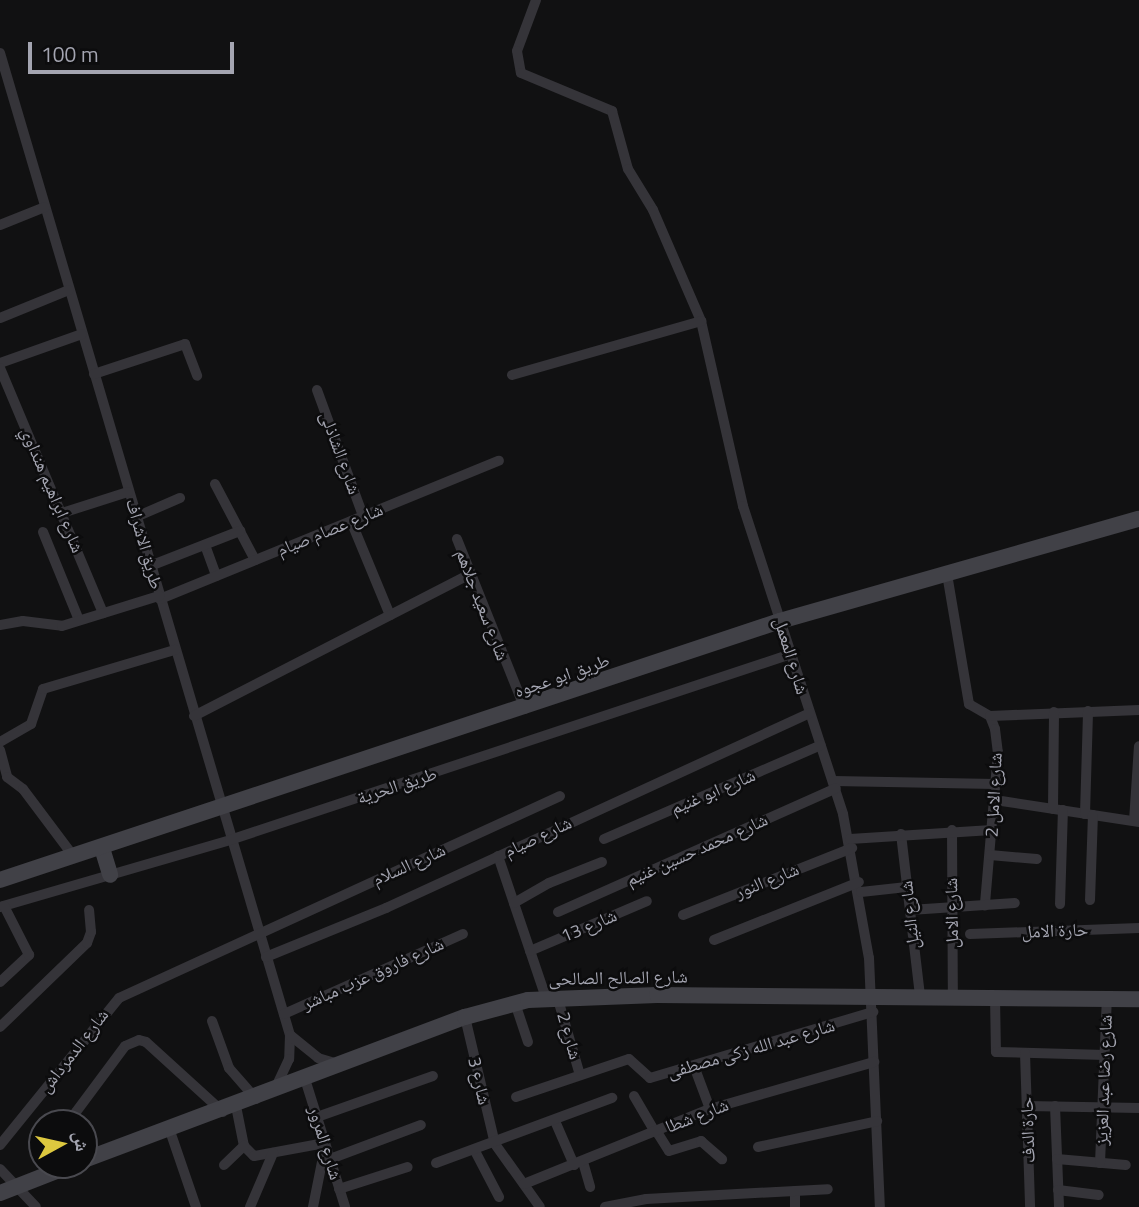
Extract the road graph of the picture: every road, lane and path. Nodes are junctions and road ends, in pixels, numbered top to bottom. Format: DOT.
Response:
graph roads {
  1 [pos="536,0"];
  2 [pos="0,53"];
  3 [pos="45,207"];
  4 [pos="0,225"];
  5 [pos="69,290"];
  6 [pos="0,318"];
  7 [pos="701,321"];
  8 [pos="82,334"];
  9 [pos="0,365"];
  10 [pos="94,374"];
  11 [pos="512,375"];
  12 [pos="197,376"];
  13 [pos="317,390"];
  14 [pos="499,460"];
  15 [pos="215,484"];
  16 [pos="128,492"];
  17 [pos="180,498"];
  18 [pos="62,513"];
  19 [pos="136,517"];
  20 [pos="357,519"];
  21 [pos="1139,519"];
  22 [pos="240,531"];
  23 [pos="43,532"];
  24 [pos="457,539"];
  25 [pos="205,545"];
  26 [pos="255,560"];
  27 [pos="150,566"];
  28 [pos="471,574"];
  29 [pos="947,574"];
  30 [pos="216,576"];
  31 [pos="160,597"];
  32 [pos="103,613"];
  33 [pos="390,615"];
  34 [pos="79,620"];
  35 [pos="780,621"];
  36 [pos="0,625"];
  37 [pos="175,650"];
  38 [pos="791,654"];
  39 [pos="525,709"];
  40 [pos="1139,710"];
  41 [pos="1088,711"];
  42 [pos="1055,712"];
  43 [pos="809,713"];
  44 [pos="194,716"];
  45 [pos="990,716"];
  46 [pos="0,743"];
  47 [pos="821,745"];
  48 [pos="1139,746"];
  49 [pos="0,750"];
  50 [pos="995,783"];
  51 [pos="835,785"];
  52 [pos="560,796"];
  53 [pos="995,800"];
  54 [pos="221,809"];
  55 [pos="1058,809"];
  56 [pos="1089,814"];
  57 [pos="1137,821"];
  58 [pos="952,830"];
  59 [pos="992,830"];
  60 [pos="901,834"];
  61 [pos="604,839"];
  62 [pos="230,840"];
  63 [pos="851,844"];
  64 [pos="102,848"];
  65 [pos="990,855"];
  66 [pos="498,856"];
  67 [pos="74,857"];
  68 [pos="1037,859"];
  69 [pos="602,862"];
  70 [pos="110,875"];
  71 [pos="0,880"];
  72 [pos="860,887"];
  73 [pos="907,887"];
  74 [pos="1090,900"];
  75 [pos="647,901"];
  76 [pos="1015,903"];
  77 [pos="514,904"];
  78 [pos="1060,904"];
  79 [pos="985,905"];
  80 [pos="2,907"];
  81 [pos="952,907"];
  82 [pos="910,910"];
  83 [pos="89,911"];
  84 [pos="558,912"];
  85 [pos="683,915"];
  86 [pos="1139,928"];
  87 [pos="259,933"];
  88 [pos="463,934"];
  89 [pos="970,934"];
  90 [pos="714,940"];
  91 [pos="530,951"];
  92 [pos="266,957"];
  93 [pos="0,981"];
  94 [pos="126,995"];
  95 [pos="919,996"];
  96 [pos="953,996"];
  97 [pos="552,997"];
  98 [pos="995,997"];
  99 [pos="1107,997"];
  100 [pos="1139,999"];
  101 [pos="515,1003"];
  102 [pos="872,1004"];
  103 [pos="284,1014"];
  104 [pos="465,1017"];
  105 [pos="212,1021"];
  106 [pos="0,1027"];
  107 [pos="290,1035"];
  108 [pos="528,1042"];
  109 [pos="1025,1053"];
  110 [pos="1105,1055"];
  111 [pos="874,1062"];
  112 [pos="341,1065"];
  113 [pos="694,1066"];
  114 [pos="580,1075"];
  115 [pos="433,1076"];
  116 [pos="304,1079"];
  117 [pos="272,1092"];
  118 [pos="634,1096"];
  119 [pos="516,1097"];
  120 [pos="612,1098"];
  121 [pos="256,1099"];
  122 [pos="1027,1106"];
  123 [pos="1055,1106"];
  124 [pos="1103,1107"];
  125 [pos="1139,1108"];
  126 [pos="78,1109"];
  127 [pos="229,1109"];
  128 [pos="710,1109"];
  129 [pos="317,1118"];
  130 [pos="555,1121"];
  131 [pos="877,1121"];
  132 [pos="421,1125"];
  133 [pos="170,1131"];
  134 [pos="656,1132"];
  135 [pos="325,1144"];
  136 [pos="495,1144"];
  137 [pos="0,1145"];
  138 [pos="244,1146"];
  139 [pos="758,1147"];
  140 [pos="475,1151"];
  141 [pos="273,1153"];
  142 [pos="98,1156"];
  143 [pos="330,1159"];
  144 [pos="722,1159"];
  145 [pos="1057,1159"];
  146 [pos="436,1163"];
  147 [pos="579,1163"];
  148 [pos="1100,1163"];
  149 [pos="225,1165"];
  150 [pos="1126,1165"];
  151 [pos="408,1167"];
  152 [pos="0,1169"];
  153 [pos="36,1179"];
  154 [pos="524,1184"];
  155 [pos="16,1187"];
  156 [pos="590,1187"];
  157 [pos="339,1189"];
  158 [pos="828,1189"];
  159 [pos="1058,1190"];
  160 [pos="794,1191"];
  161 [pos="748,1193"];
  162 [pos="0,1194"];
  163 [pos="1099,1195"];
  164 [pos="499,1197"];
  165 [pos="690,1201"];
  166 [pos="644,1203"];
  167 [pos="36,1207"];
  168 [pos="197,1207"];
  169 [pos="250,1207"];
  170 [pos="313,1207"];
  171 [pos="345,1207"];
  172 [pos="540,1207"];
  173 [pos="606,1207"];
  174 [pos="749,1207"];
  175 [pos="795,1207"];
  176 [pos="880,1207"];
  177 [pos="1030,1207"];
  178 [pos="1059,1207"];
  1 -- 7 [label="street, شارع المعمل"];
  2 -- 3 [label="street, طريق الاشراف"];
  3 -- 4 [label="street"];
  3 -- 5 [label="street, طريق الاشراف"];
  5 -- 6 [label="street"];
  5 -- 8 [label="street, طريق الاشراف"];
  7 -- 11 [label="street"];
  7 -- 35 [label="street, شارع المعمل"];
  8 -- 9 [label="street"];
  8 -- 10 [label="street, طريق الاشراف"];
  9 -- 18 [label="street, شارع ابراهيم هنداوي"];
  10 -- 12 [label="street"];
  10 -- 16 [label="street, طريق الاشراف"];
  13 -- 20 [label="street, شارع الشاذلى"];
  14 -- 20 [label="street, شارع عصام صيام"];
  15 -- 22 [label="street"];
  16 -- 18 [label="street"];
  16 -- 19 [label="street, طريق الاشراف"];
  17 -- 19 [label="street"];
  18 -- 32 [label="street, شارع ابراهيم هنداوي"];
  19 -- 27 [label="street, طريق الاشراف"];
  20 -- 26 [label="street, شارع عصام صيام"];
  20 -- 33 [label="street, شارع الشاذلى"];
  21 -- 29 [label="street, طريق ابو عجوه"];
  22 -- 25 [label="street"];
  22 -- 26 [label="street"];
  23 -- 34 [label="street"];
  24 -- 28 [label="street, شارع سعيد جلاهم"];
  25 -- 27 [label="street"];
  25 -- 30 [label="street"];
  26 -- 30 [label="street, شارع عصام صيام"];
  27 -- 31 [label="street, طريق الاشراف"];
  28 -- 33 [label="street"];
  28 -- 39 [label="street, شارع سعيد جلاهم"];
  29 -- 35 [label="street, طريق ابو عجوه"];
  29 -- 45 [label="street"];
  30 -- 31 [label="street, شارع عصام صيام"];
  31 -- 32 [label="street, شارع عصام صيام"];
  31 -- 37 [label="street, طريق الاشراف"];
  32 -- 34 [label="street, شارع عصام صيام"];
  33 -- 44 [label="street"];
  34 -- 36 [label="street, شارع عصام صيام"];
  35 -- 38 [label="street, شارع المعمل"];
  35 -- 39 [label="street, طريق ابو عجوه"];
  37 -- 44 [label="street, طريق الاشراف"];
  37 -- 46 [label="street"];
  38 -- 43 [label="street, شارع المعمل"];
  38 -- 62 [label="street, طريق الحرية"];
  39 -- 54 [label="street, طريق ابو عجوه"];
  40 -- 41 [label="street"];
  41 -- 42 [label="street"];
  41 -- 56 [label="street"];
  42 -- 45 [label="street"];
  42 -- 55 [label="street"];
  43 -- 47 [label="street, شارع المعمل"];
  43 -- 66 [label="street, شارع صيام"];
  44 -- 54 [label="street, طريق الاشراف"];
  45 -- 50 [label="street, شارع الامل 2"];
  47 -- 51 [label="street, شارع المعمل"];
  47 -- 61 [label="street, شارع ابو غنيم"];
  48 -- 57 [label="street"];
  49 -- 67 [label="street"];
  50 -- 51 [label="street"];
  50 -- 53 [label="street, شارع الامل 2"];
  51 -- 63 [label="street, شارع المعمل"];
  51 -- 84 [label="street, شارع محمد حسين غنيم"];
  52 -- 87 [label="street, شارع السلام"];
  53 -- 55 [label="street"];
  53 -- 59 [label="street, شارع الامل 2"];
  54 -- 62 [label="street, طريق الاشراف"];
  54 -- 64 [label="street, طريق ابو عجوه"];
  55 -- 56 [label="street"];
  55 -- 78 [label="street"];
  56 -- 57 [label="street"];
  56 -- 74 [label="street"];
  58 -- 59 [label="street, شارع النور"];
  58 -- 60 [label="street, شارع النور"];
  58 -- 81 [label="street, شارع الامل"];
  59 -- 65 [label="street, شارع الامل 2"];
  60 -- 63 [label="street, شارع النور"];
  60 -- 73 [label="street, شارع النيل"];
  62 -- 70 [label="street, طريق الحرية"];
  62 -- 87 [label="street, طريق الاشراف"];
  63 -- 72 [label="street, شارع المعمل"];
  63 -- 85 [label="street, شارع النور"];
  64 -- 67 [label="street, طريق ابو عجوه"];
  64 -- 70 [label="street"];
  65 -- 68 [label="street"];
  65 -- 79 [label="street, شارع الامل 2"];
  66 -- 77 [label="street, شارع 2"];
  66 -- 92 [label="street, شارع صيام"];
  67 -- 71 [label="street, طريق ابو عجوه"];
  69 -- 77 [label="street"];
  70 -- 80 [label="street, طريق الحرية"];
  72 -- 73 [label="street"];
  72 -- 90 [label="street"];
  72 -- 102 [label="street, شارع المعمل"];
  73 -- 82 [label="street, شارع النيل"];
  75 -- 91 [label="street, شارع 13"];
  76 -- 79 [label="street"];
  77 -- 91 [label="street, شارع 2"];
  79 -- 81 [label="street"];
  80 -- 93 [label="street"];
  81 -- 82 [label="street"];
  81 -- 96 [label="street, شارع الامل"];
  82 -- 95 [label="street, شارع النيل"];
  83 -- 106 [label="street"];
  86 -- 89 [label="street, حارة الامل"];
  87 -- 92 [label="street, طريق الاشراف"];
  87 -- 94 [label="street, شارع السلام"];
  88 -- 103 [label="street, شارع فاروق عزب مباشر"];
  91 -- 97 [label="street, شارع 2"];
  92 -- 103 [label="street, طريق الاشراف"];
  94 -- 137 [label="street, شارع الدمرداش"];
  95 -- 96 [label="street, شارع الصالح الصالحى"];
  95 -- 102 [label="street, شارع الصالح الصالحى"];
  96 -- 98 [label="street, شارع الصالح الصالحى"];
  97 -- 101 [label="street, شارع الصالح الصالحى"];
  97 -- 102 [label="street, شارع الصالح الصالحى"];
  97 -- 114 [label="street, شارع 2"];
  98 -- 99 [label="street, شارع الصالح الصالحى"];
  98 -- 109 [label="street"];
  99 -- 100 [label="street, شارع الصالح الصالحى"];
  99 -- 110 [label="street, شارع رضا عبد العزيز"];
  101 -- 104 [label="street, شارع الصالح الصالحى"];
  101 -- 108 [label="street"];
  102 -- 111 [label="street, شارع المعمل"];
  102 -- 113 [label="street, شارع عبد الله زكى مصطفى"];
  103 -- 107 [label="street, طريق الاشراف"];
  104 -- 112 [label="street, شارع الصالح الصالحى"];
  104 -- 136 [label="street, شارع 3"];
  105 -- 121 [label="street"];
  107 -- 112 [label="street"];
  107 -- 117 [label="street, طريق الاشراف"];
  109 -- 110 [label="street"];
  109 -- 122 [label="street, حارة الدف"];
  110 -- 124 [label="street, شارع رضا عبد العزيز"];
  111 -- 128 [label="street, شارع شطا"];
  111 -- 131 [label="street, شارع المعمل"];
  112 -- 116 [label="street, شارع الصالح الصالحى"];
  113 -- 114 [label="street, شارع عبد الله زكى مصطفى"];
  113 -- 128 [label="street"];
  114 -- 119 [label="street, شارع عبد الله زكى مصطفى"];
  115 -- 129 [label="street"];
  116 -- 117 [label="street, شارع الصالح الصالحى"];
  116 -- 129 [label="street, شارع المرور"];
  117 -- 121 [label="street, شارع الصالح الصالحى"];
  118 -- 134 [label="street"];
  120 -- 130 [label="street"];
  121 -- 127 [label="street, شارع الصالح الصالحى"];
  122 -- 123 [label="street"];
  122 -- 177 [label="street, حارة الدف"];
  123 -- 124 [label="street"];
  123 -- 145 [label="street"];
  124 -- 125 [label="street"];
  124 -- 148 [label="street, شارع رضا عبد العزيز"];
  126 -- 127 [label="street"];
  127 -- 133 [label="street, شارع الصالح الصالحى"];
  127 -- 138 [label="street"];
  128 -- 134 [label="street, شارع شطا"];
  129 -- 135 [label="street, شارع المرور"];
  130 -- 136 [label="street"];
  130 -- 147 [label="street"];
  131 -- 139 [label="street"];
  131 -- 176 [label="street, شارع المعمل"];
  132 -- 143 [label="street"];
  133 -- 142 [label="street, شارع الصالح الصالحى"];
  133 -- 168 [label="street"];
  134 -- 144 [label="street"];
  134 -- 147 [label="street, شارع شطا"];
  135 -- 141 [label="street"];
  135 -- 143 [label="street, شارع المرور"];
  135 -- 170 [label="street"];
  136 -- 140 [label="street"];
  136 -- 154 [label="street"];
  138 -- 141 [label="street"];
  138 -- 149 [label="street"];
  140 -- 146 [label="street"];
  140 -- 164 [label="street"];
  141 -- 169 [label="street"];
  143 -- 157 [label="street, شارع المرور"];
  145 -- 148 [label="street"];
  145 -- 159 [label="street"];
  147 -- 154 [label="street, شارع شطا"];
  147 -- 156 [label="street"];
  148 -- 150 [label="street"];
  151 -- 157 [label="street"];
  152 -- 155 [label="street"];
  153 -- 155 [label="street"];
  154 -- 172 [label="street"];
  155 -- 162 [label="street"];
  155 -- 167 [label="street"];
  157 -- 171 [label="street, شارع المرور"];
  158 -- 160 [label="street"];
  159 -- 163 [label="street"];
  159 -- 178 [label="street"];
  160 -- 161 [label="street"];
  160 -- 175 [label="street"];
  161 -- 165 [label="street"];
  161 -- 174 [label="street"];
  165 -- 166 [label="street"];
  166 -- 173 [label="street"];
}
